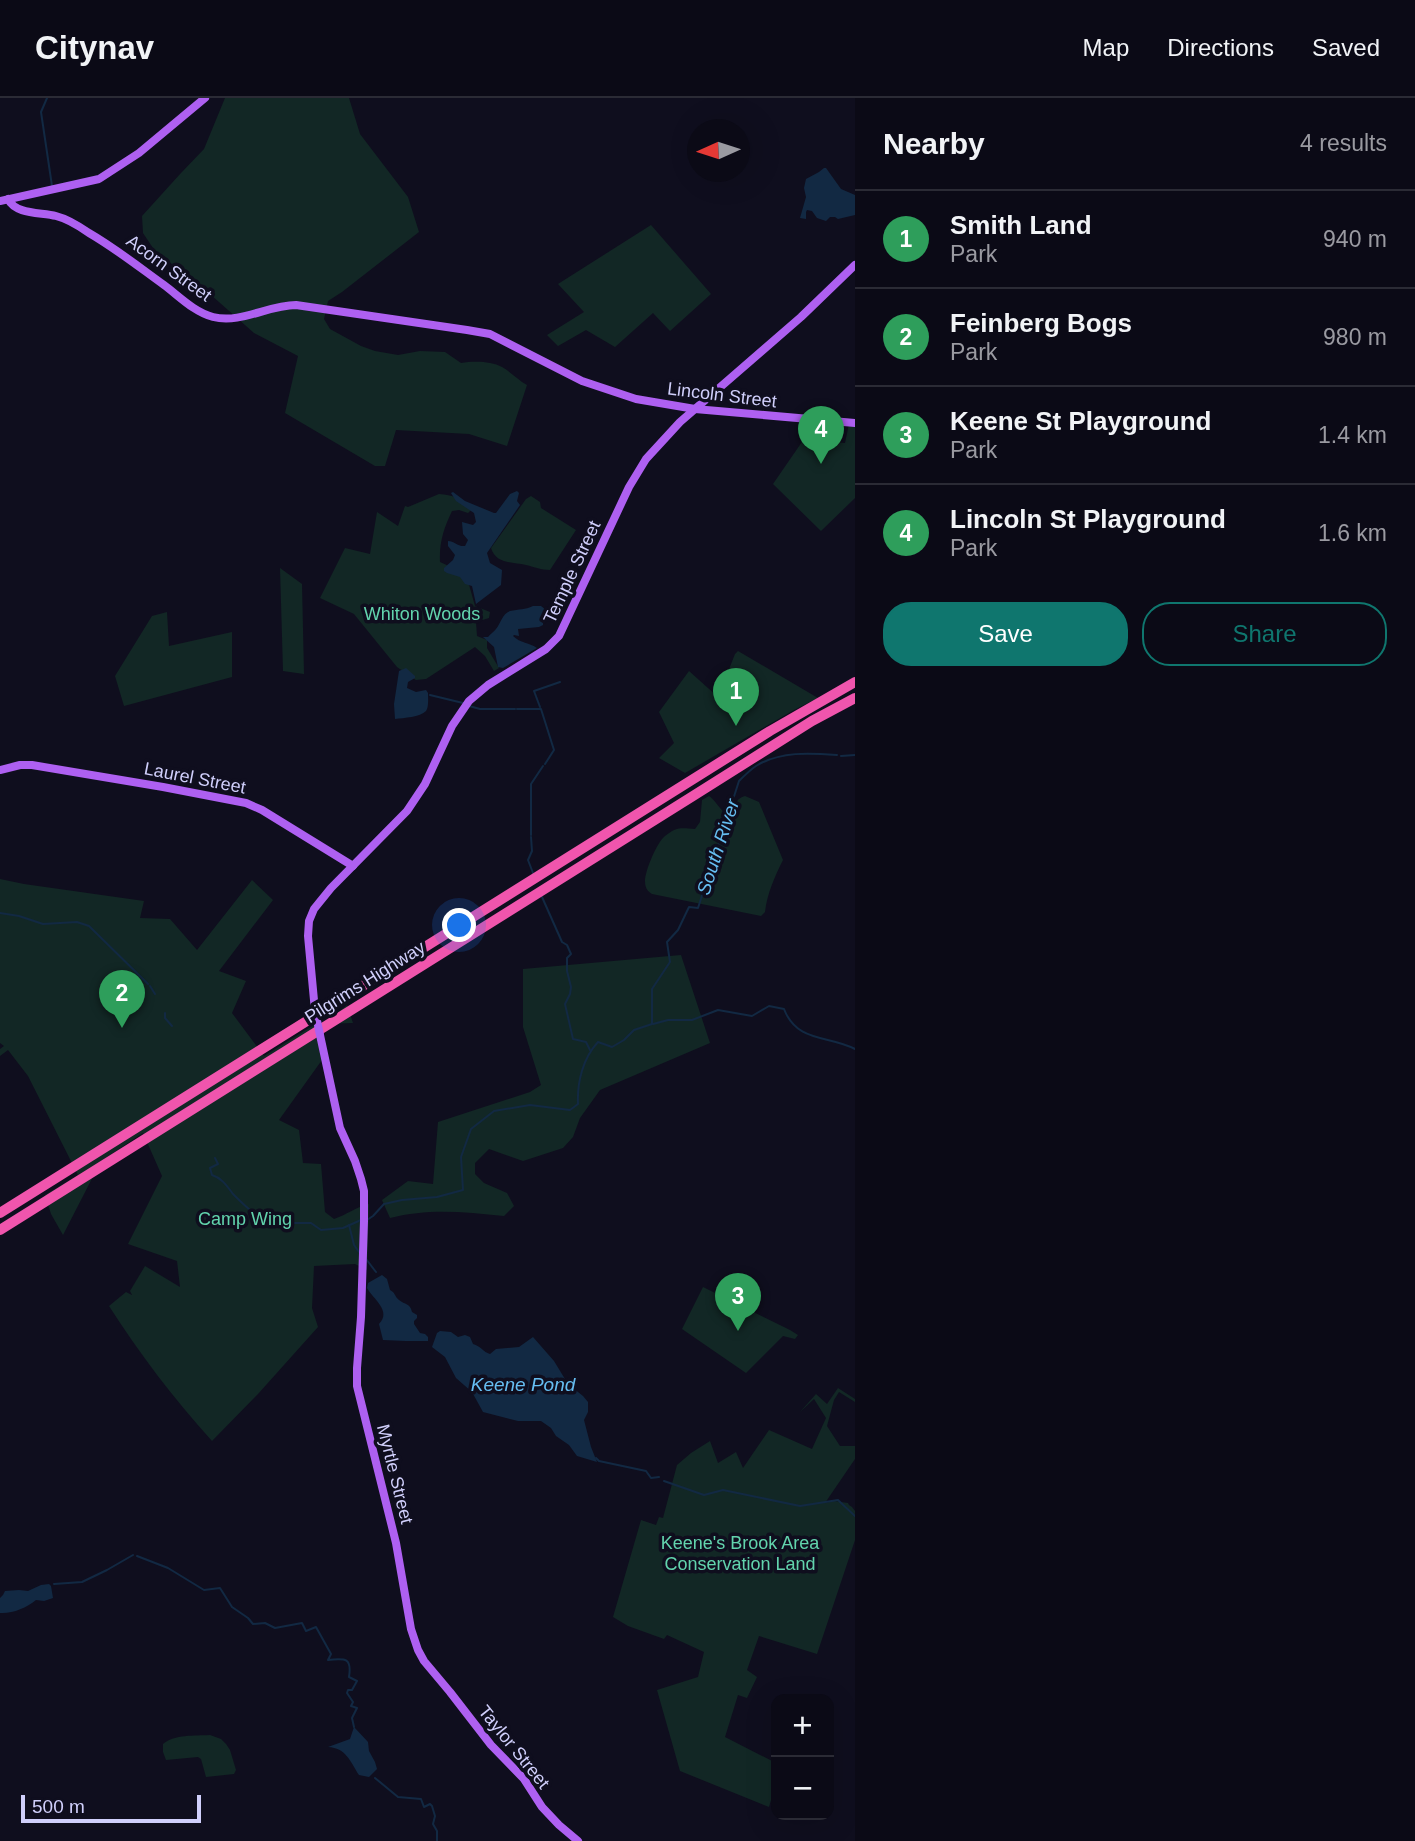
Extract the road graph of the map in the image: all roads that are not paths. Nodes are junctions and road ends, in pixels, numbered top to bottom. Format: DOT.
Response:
graph roads {
  1 [pos="205,98"];
  2 [pos="4,200"];
  3 [pos="855,265"];
  4 [pos="588,383"];
  5 [pos="695,409"];
  6 [pos="855,424"];
  7 [pos="855,682"];
  8 [pos="855,698"];
  9 [pos="0,770"];
  10 [pos="348,866"];
  11 [pos="0,1213"];
  12 [pos="0,1230"];
  13 [pos="362,1282"];
  14 [pos="430,1668"];
  15 [pos="578,1841"];
  1 -- 2 [label="main road"];
  2 -- 4 [label="main road, Acorn Street"];
  3 -- 5 [label="main road, Temple Street"];
  4 -- 5 [label="main road, Lincoln Street"];
  5 -- 6 [label="main road, Lincoln Street"];
  5 -- 10 [label="main road, Temple Street"];
  7 -- 11 [label="highway, Pilgrims Highway"];
  8 -- 12 [label="highway, Pilgrims Highway"];
  9 -- 10 [label="main road, Laurel Street"];
  10 -- 13 [label="main road, Temple Street, bridge"];
  13 -- 14 [label="main road, Myrtle Street"];
  14 -- 15 [label="main road, Taylor Street"];
}
